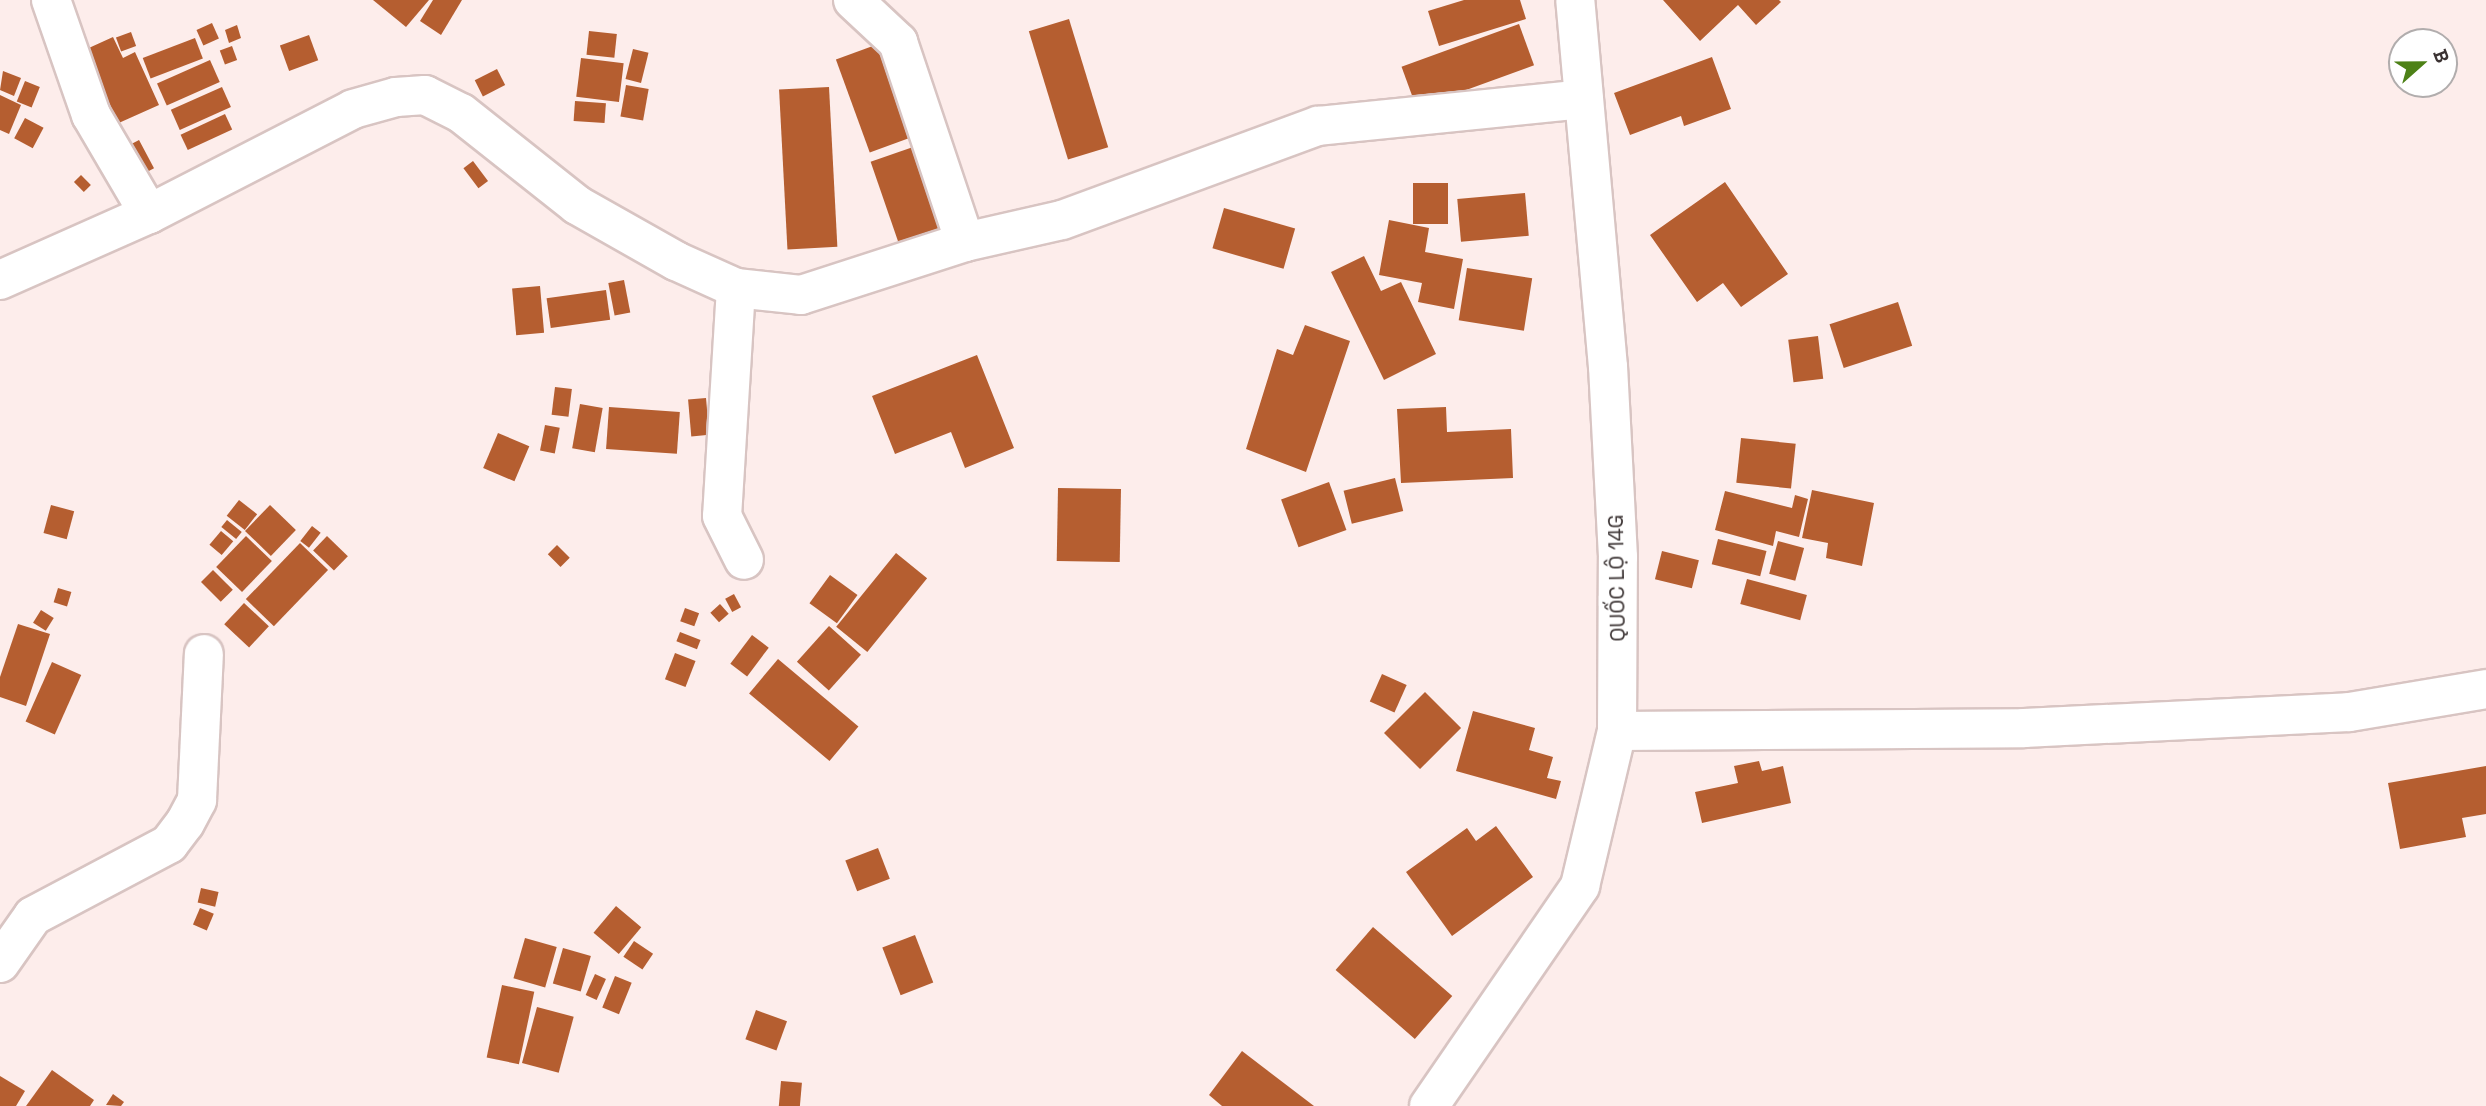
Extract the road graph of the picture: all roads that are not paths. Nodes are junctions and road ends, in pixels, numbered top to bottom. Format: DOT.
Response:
graph roads {
  1 [pos="51,0"];
  2 [pos="853,0"];
  3 [pos="1575,0"];
  4 [pos="1584,99"];
  5 [pos="149,214"];
  6 [pos="965,242"];
  7 [pos="0,280"];
  8 [pos="736,288"];
  9 [pos="744,560"];
  10 [pos="204,654"];
  11 [pos="2486,689"];
  12 [pos="1617,731"];
  13 [pos="16,911"];
  14 [pos="0,963"];
  15 [pos="1429,1106"];
  1 -- 5 [label="street"];
  2 -- 6 [label="street"];
  3 -- 4 [label="street, QUỐC LỘ 14G"];
  4 -- 6 [label="street"];
  4 -- 12 [label="street, QUỐC LỘ 14G"];
  5 -- 7 [label="street"];
  5 -- 8 [label="street"];
  6 -- 8 [label="street"];
  8 -- 9 [label="street"];
  10 -- 13 [label="street"];
  11 -- 12 [label="street"];
  12 -- 15 [label="street, QUỐC LỘ 14G"];
  13 -- 14 [label="street"];
}
